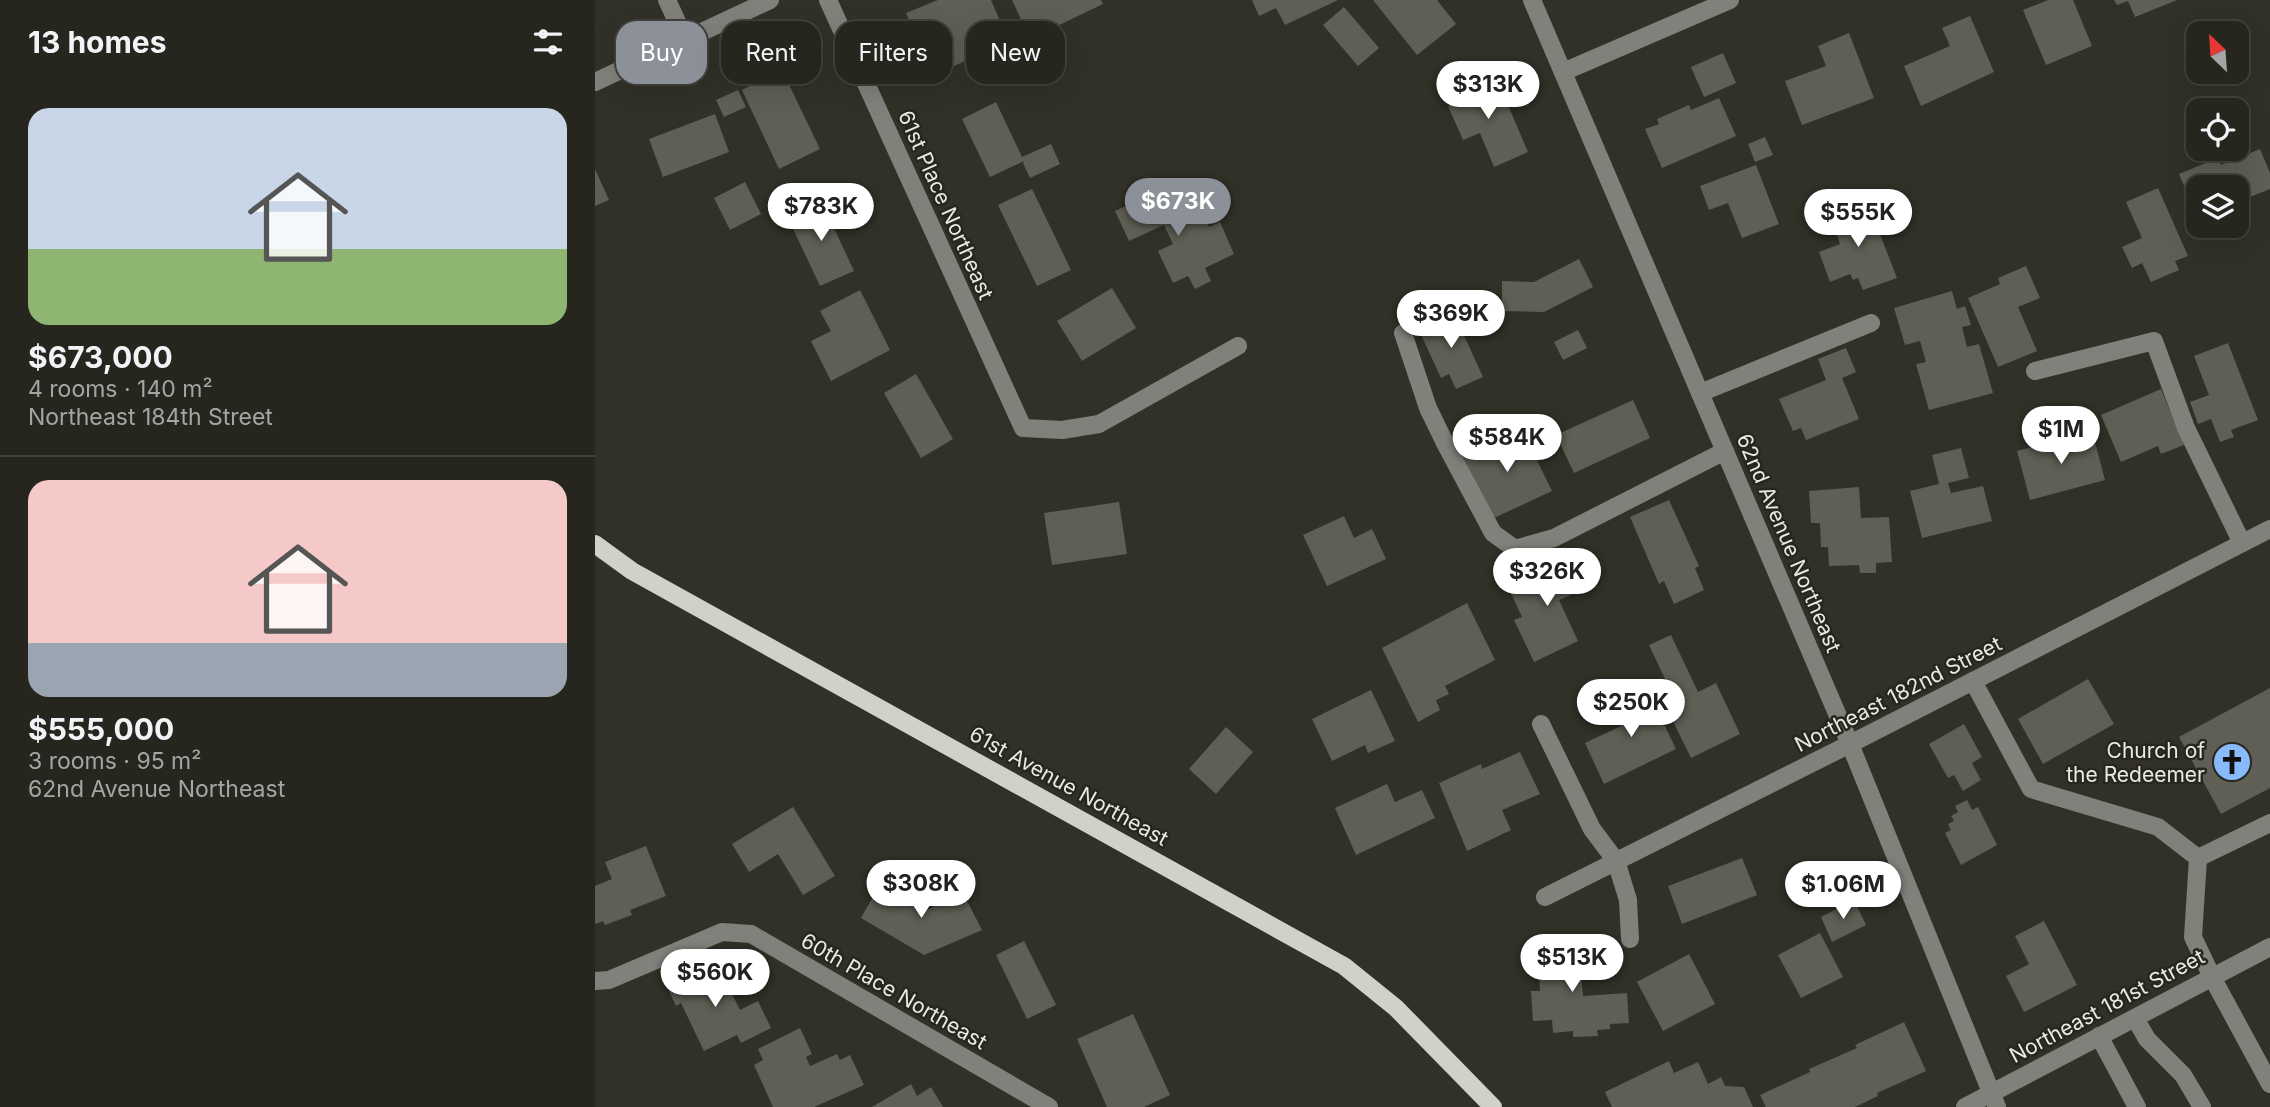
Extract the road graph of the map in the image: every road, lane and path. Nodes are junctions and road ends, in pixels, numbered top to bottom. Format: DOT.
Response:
graph roads {
  1 [pos="667,0"];
  2 [pos="770,0"];
  3 [pos="828,0"];
  4 [pos="1532,0"];
  5 [pos="1730,0"];
  6 [pos="677,21"];
  7 [pos="707,29"];
  8 [pos="616,72"];
  9 [pos="1563,72"];
  10 [pos="595,82"];
  11 [pos="1871,323"];
  12 [pos="1403,333"];
  13 [pos="1238,346"];
  14 [pos="2035,371"];
  15 [pos="1700,393"];
  16 [pos="1725,452"];
  17 [pos="2270,529"];
  18 [pos="2242,543"];
  19 [pos="595,544"];
  20 [pos="1973,681"];
  21 [pos="1541,724"];
  22 [pos="1850,744"];
  23 [pos="2270,823"];
  24 [pos="2198,858"];
  25 [pos="1616,861"];
  26 [pos="1545,897"];
  27 [pos="1630,939"];
  28 [pos="2269,949"];
  29 [pos="2212,976"];
  30 [pos="595,981"];
  31 [pos="2134,1018"];
  32 [pos="2099,1036"];
  33 [pos="2270,1084"];
  34 [pos="1994,1100"];
  35 [pos="1049,1107"];
  36 [pos="1493,1107"];
  37 [pos="1965,1107"];
  38 [pos="2137,1107"];
  39 [pos="2202,1107"];
  1 -- 6 [label="street"];
  2 -- 7 [label="street"];
  3 -- 13 [label="street, 61st Place Northeast"];
  4 -- 9 [label="street, 62nd Avenue Northeast"];
  5 -- 9 [label="street"];
  8 -- 10 [label="street"];
  9 -- 15 [label="street, 62nd Avenue Northeast"];
  11 -- 15 [label="street"];
  12 -- 16 [label="street"];
  14 -- 18 [label="street"];
  15 -- 16 [label="street, 62nd Avenue Northeast"];
  16 -- 22 [label="street, 62nd Avenue Northeast"];
  17 -- 18 [label="street, Northeast 182nd Street"];
  18 -- 20 [label="street, Northeast 182nd Street"];
  19 -- 36 [label="main road, 61st Avenue Northeast"];
  20 -- 22 [label="street, Northeast 182nd Street"];
  20 -- 24 [label="street"];
  21 -- 25 [label="street"];
  22 -- 25 [label="street, Northeast 182nd Street"];
  22 -- 34 [label="street, 62nd Avenue Northeast"];
  23 -- 24 [label="street"];
  24 -- 29 [label="street"];
  25 -- 26 [label="street, Northeast 182nd Street"];
  25 -- 27 [label="street"];
  28 -- 29 [label="street, Northeast 181st Street"];
  29 -- 31 [label="street, Northeast 181st Street"];
  29 -- 33 [label="street"];
  30 -- 35 [label="street, 60th Place Northeast"];
  31 -- 32 [label="street, Northeast 181st Street"];
  31 -- 39 [label="street"];
  32 -- 34 [label="street, Northeast 181st Street"];
  32 -- 38 [label="street"];
  34 -- 37 [label="street, Northeast 181st Street"];
}
